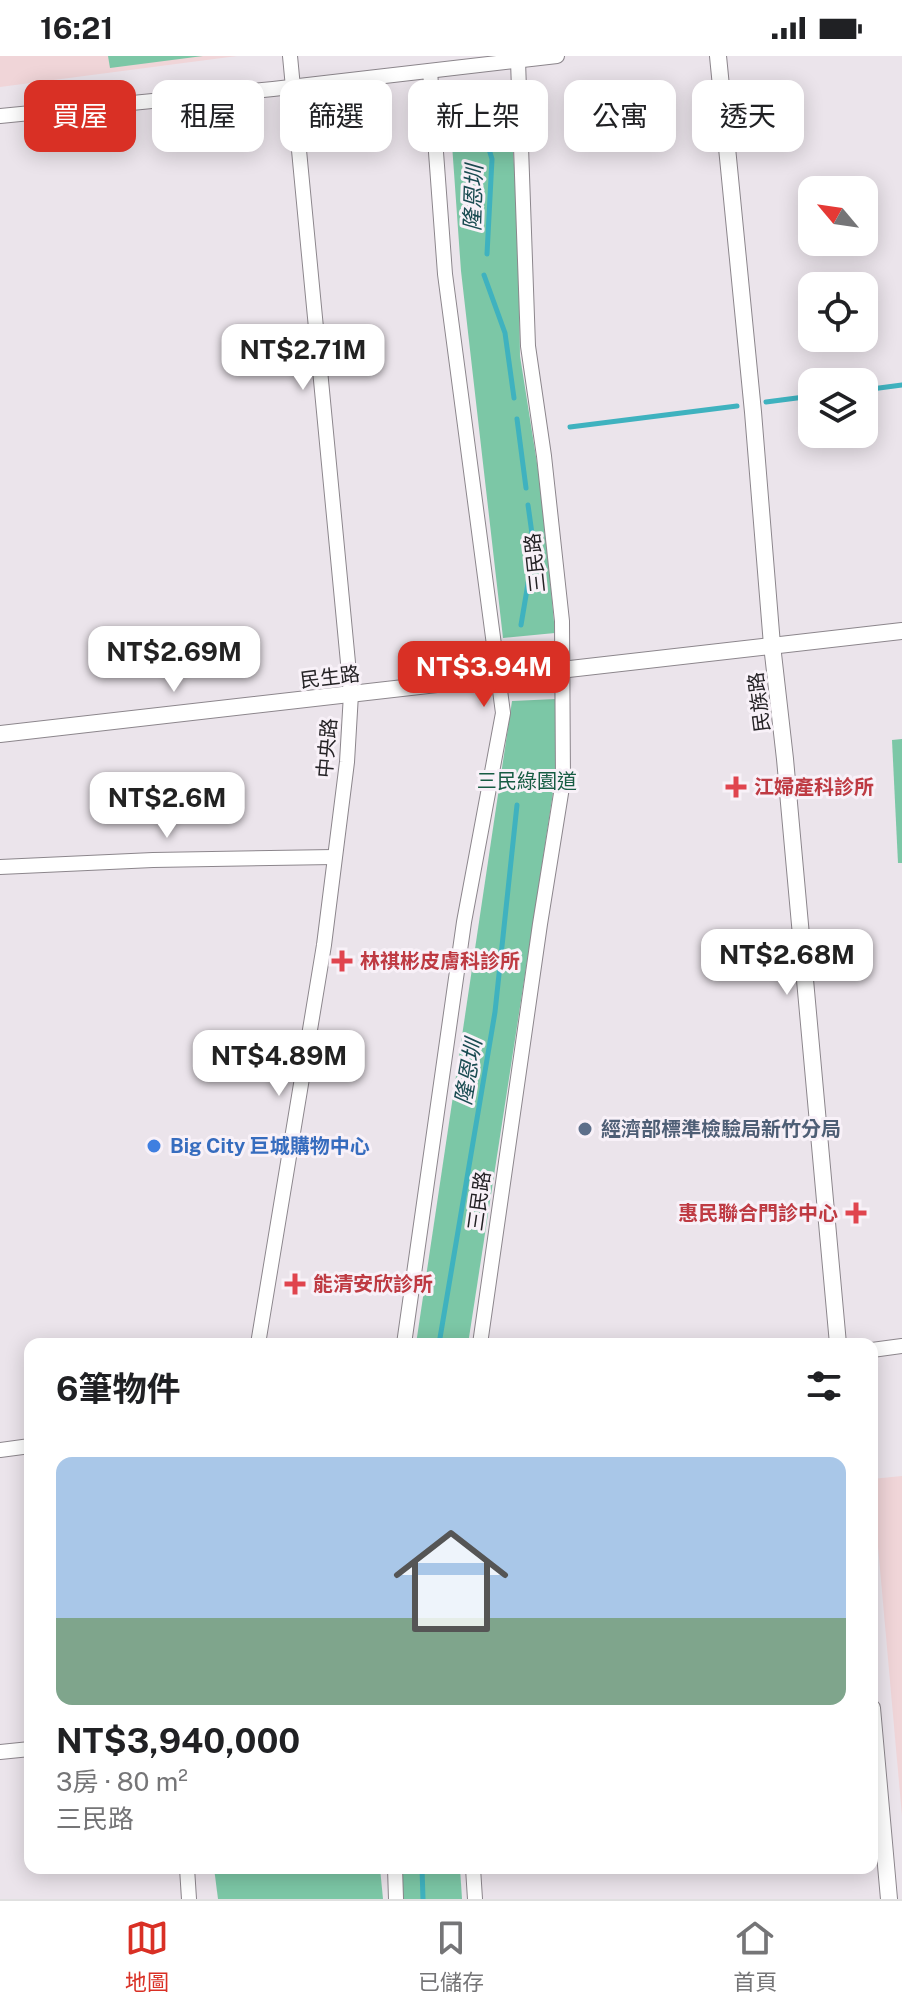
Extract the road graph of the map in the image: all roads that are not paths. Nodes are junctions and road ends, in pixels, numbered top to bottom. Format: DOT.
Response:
graph roads {
  1 [pos="290,56"];
  2 [pos="557,56"];
  3 [pos="718,56"];
  4 [pos="518,61"];
  5 [pos="430,71"];
  6 [pos="292,80"];
  7 [pos="347,80"];
  8 [pos="280,87"];
  9 [pos="0,116"];
  10 [pos="298,152"];
  11 [pos="902,631"];
  12 [pos="772,645"];
  13 [pos="562,670"];
  14 [pos="499,676"];
  15 [pos="351,694"];
  16 [pos="0,734"];
  17 [pos="334,857"];
  18 [pos="0,867"];
  19 [pos="259,1338"];
  20 [pos="405,1338"];
  21 [pos="481,1338"];
  22 [pos="837,1338"];
  23 [pos="902,1346"];
  24 [pos="878,1349"];
  25 [pos="24,1447"];
  26 [pos="0,1450"];
  27 [pos="24,1750"];
  28 [pos="0,1752"];
  29 [pos="878,1775"];
  30 [pos="187,1874"];
  31 [pos="395,1874"];
  32 [pos="473,1874"];
  33 [pos="189,1899"];
  34 [pos="396,1899"];
  35 [pos="475,1899"];
  36 [pos="889,1899"];
  1 -- 6 [label="street, 中央路"];
  2 -- 4 [label="street"];
  3 -- 12 [label="street, 民族路"];
  4 -- 5 [label="street"];
  4 -- 13 [label="street, 三民路"];
  5 -- 7 [label="street"];
  5 -- 14 [label="street"];
  8 -- 9 [label="street"];
  10 -- 15 [label="street, 中央路"];
  11 -- 12 [label="street, 民生路"];
  12 -- 13 [label="street, 民生路"];
  12 -- 22 [label="street, 民族路"];
  13 -- 14 [label="street, 民生路"];
  13 -- 21 [label="street, 三民路"];
  14 -- 15 [label="street, 民生路"];
  14 -- 20 [label="street"];
  15 -- 16 [label="street, 民生路"];
  15 -- 17 [label="street, 中央路"];
  17 -- 18 [label="street"];
  17 -- 19 [label="street, 中央路"];
  23 -- 24 [label="street"];
  25 -- 26 [label="street"];
  27 -- 28 [label="street"];
  29 -- 36 [label="street"];
  30 -- 33 [label="street"];
  31 -- 34 [label="street"];
  32 -- 35 [label="street"];
}
